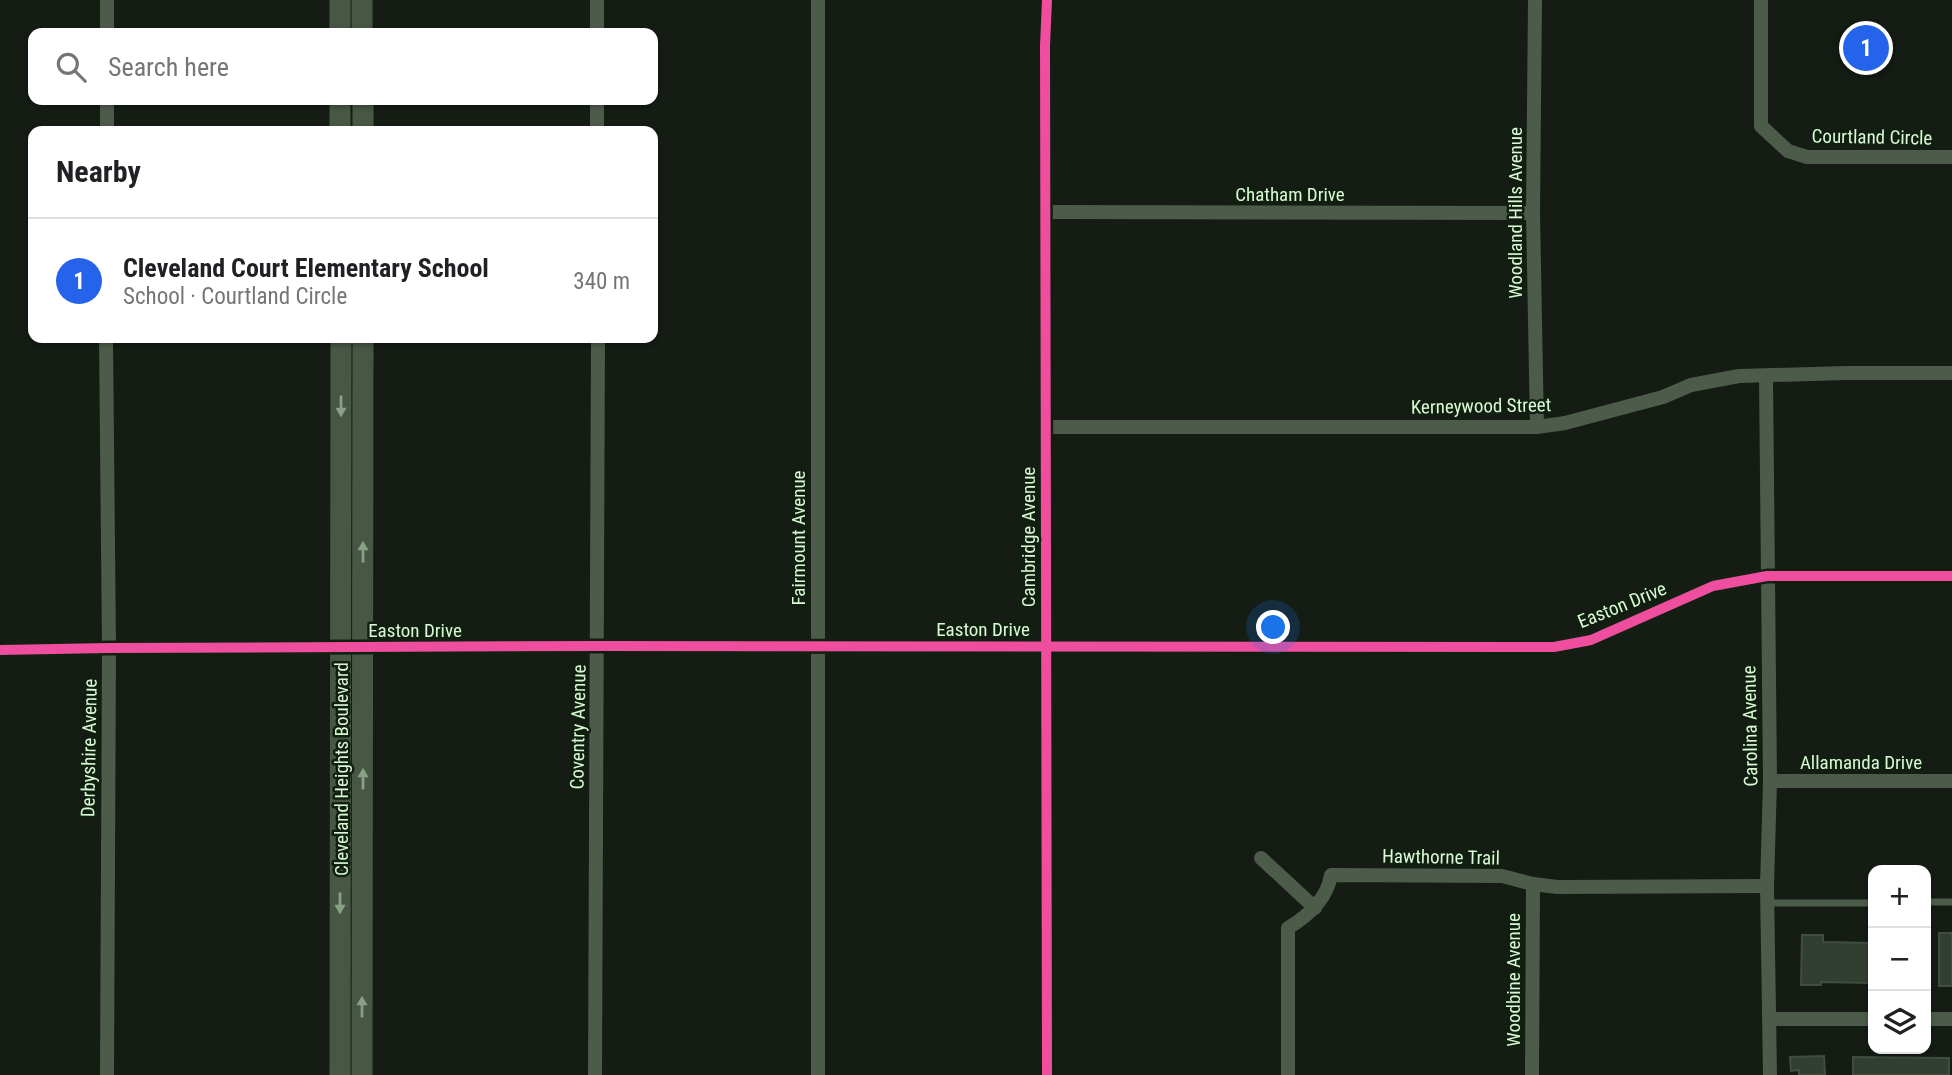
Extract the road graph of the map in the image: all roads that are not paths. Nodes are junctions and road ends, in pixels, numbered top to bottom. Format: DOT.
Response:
graph roads {
  1 [pos="107,0"];
  2 [pos="340,0"];
  3 [pos="362,0"];
  4 [pos="597,0"];
  5 [pos="818,0"];
  6 [pos="1047,0"];
  7 [pos="1535,0"];
  8 [pos="1762,0"];
  9 [pos="107,28"];
  10 [pos="340,28"];
  11 [pos="362,28"];
  12 [pos="597,28"];
  13 [pos="107,105"];
  14 [pos="340,105"];
  15 [pos="363,105"];
  16 [pos="597,105"];
  17 [pos="107,126"];
  18 [pos="340,126"];
  19 [pos="363,126"];
  20 [pos="597,126"];
  21 [pos="1952,157"];
  22 [pos="1046,212"];
  23 [pos="1534,213"];
  24 [pos="106,343"];
  25 [pos="341,343"];
  26 [pos="363,343"];
  27 [pos="598,343"];
  28 [pos="1952,373"];
  29 [pos="1766,376"];
  30 [pos="1537,427"];
  31 [pos="1046,428"];
  32 [pos="1767,576"];
  33 [pos="1952,576"];
  34 [pos="598,646"];
  35 [pos="818,646"];
  36 [pos="1045,647"];
  37 [pos="109,648"];
  38 [pos="341,648"];
  39 [pos="363,648"];
  40 [pos="0,650"];
  41 [pos="1770,781"];
  42 [pos="1952,781"];
  43 [pos="1261,858"];
  44 [pos="1532,884"];
  45 [pos="1767,886"];
  46 [pos="1931,902"];
  47 [pos="1952,902"];
  48 [pos="1767,903"];
  49 [pos="1868,903"];
  50 [pos="1315,908"];
  51 [pos="1770,1019"];
  52 [pos="1868,1019"];
  53 [pos="1931,1019"];
  54 [pos="1952,1019"];
  55 [pos="340,1051"];
  56 [pos="362,1051"];
  57 [pos="107,1075"];
  58 [pos="340,1075"];
  59 [pos="362,1075"];
  60 [pos="595,1075"];
  61 [pos="817,1075"];
  62 [pos="1047,1075"];
  63 [pos="1288,1075"];
  64 [pos="1532,1075"];
  65 [pos="1770,1075"];
  1 -- 9 [label="street"];
  2 -- 10 [label="street"];
  3 -- 11 [label="street"];
  4 -- 12 [label="street"];
  5 -- 35 [label="street, Fairmount Avenue"];
  6 -- 22 [label="street, Cambridge Avenue"];
  7 -- 23 [label="street, Woodland Hills Avenue"];
  8 -- 21 [label="street, Courtland Circle"];
  13 -- 17 [label="street"];
  14 -- 18 [label="street"];
  15 -- 19 [label="street"];
  16 -- 20 [label="street"];
  22 -- 23 [label="street, Chatham Drive"];
  22 -- 31 [label="street, Cambridge Avenue"];
  23 -- 30 [label="street, Woodland Hills Avenue"];
  24 -- 37 [label="street, Derbyshire Avenue"];
  25 -- 38 [label="street, Cleveland Heights Boulevard, one-way"];
  39 -- 26 [label="street, Cleveland Heights Boulevard, one-way"];
  27 -- 34 [label="street, Coventry Avenue"];
  28 -- 29 [label="street, Kerneywood Street"];
  29 -- 30 [label="street, Kerneywood Street"];
  29 -- 32 [label="street, Carolina Avenue"];
  30 -- 31 [label="street, Kerneywood Street"];
  31 -- 36 [label="street, Cambridge Avenue"];
  32 -- 33 [label="street, Easton Drive"];
  32 -- 36 [label="street, Easton Drive"];
  32 -- 41 [label="street, Carolina Avenue"];
  34 -- 35 [label="street, Easton Drive"];
  34 -- 39 [label="street, Easton Drive"];
  34 -- 60 [label="street, Coventry Avenue"];
  35 -- 36 [label="street, Easton Drive"];
  35 -- 61 [label="street, Fairmount Avenue"];
  36 -- 62 [label="street, Cambridge Avenue"];
  37 -- 38 [label="street, Easton Drive"];
  37 -- 40 [label="street, Easton Drive"];
  37 -- 57 [label="street, Derbyshire Avenue"];
  38 -- 39 [label="street, Easton Drive"];
  38 -- 55 [label="street, Cleveland Heights Boulevard, one-way"];
  56 -- 39 [label="street, Cleveland Heights Boulevard, one-way"];
  41 -- 42 [label="street, Allamanda Drive"];
  41 -- 45 [label="street, Carolina Avenue"];
  43 -- 50 [label="street"];
  44 -- 45 [label="street, Hawthorne Trail"];
  44 -- 50 [label="street, Hawthorne Trail"];
  44 -- 64 [label="street, Woodbine Avenue"];
  45 -- 48 [label="street, Carolina Avenue"];
  46 -- 47 [label="lane"];
  48 -- 49 [label="lane"];
  48 -- 51 [label="street, Carolina Avenue"];
  50 -- 63 [label="street, Hawthorne Trail"];
  51 -- 52 [label="street"];
  51 -- 65 [label="street, Carolina Avenue"];
  53 -- 54 [label="street"];
  55 -- 56 [label="street"];
  55 -- 58 [label="street, Cleveland Heights Boulevard"];
  56 -- 59 [label="street, Cleveland Heights Boulevard"];
}
